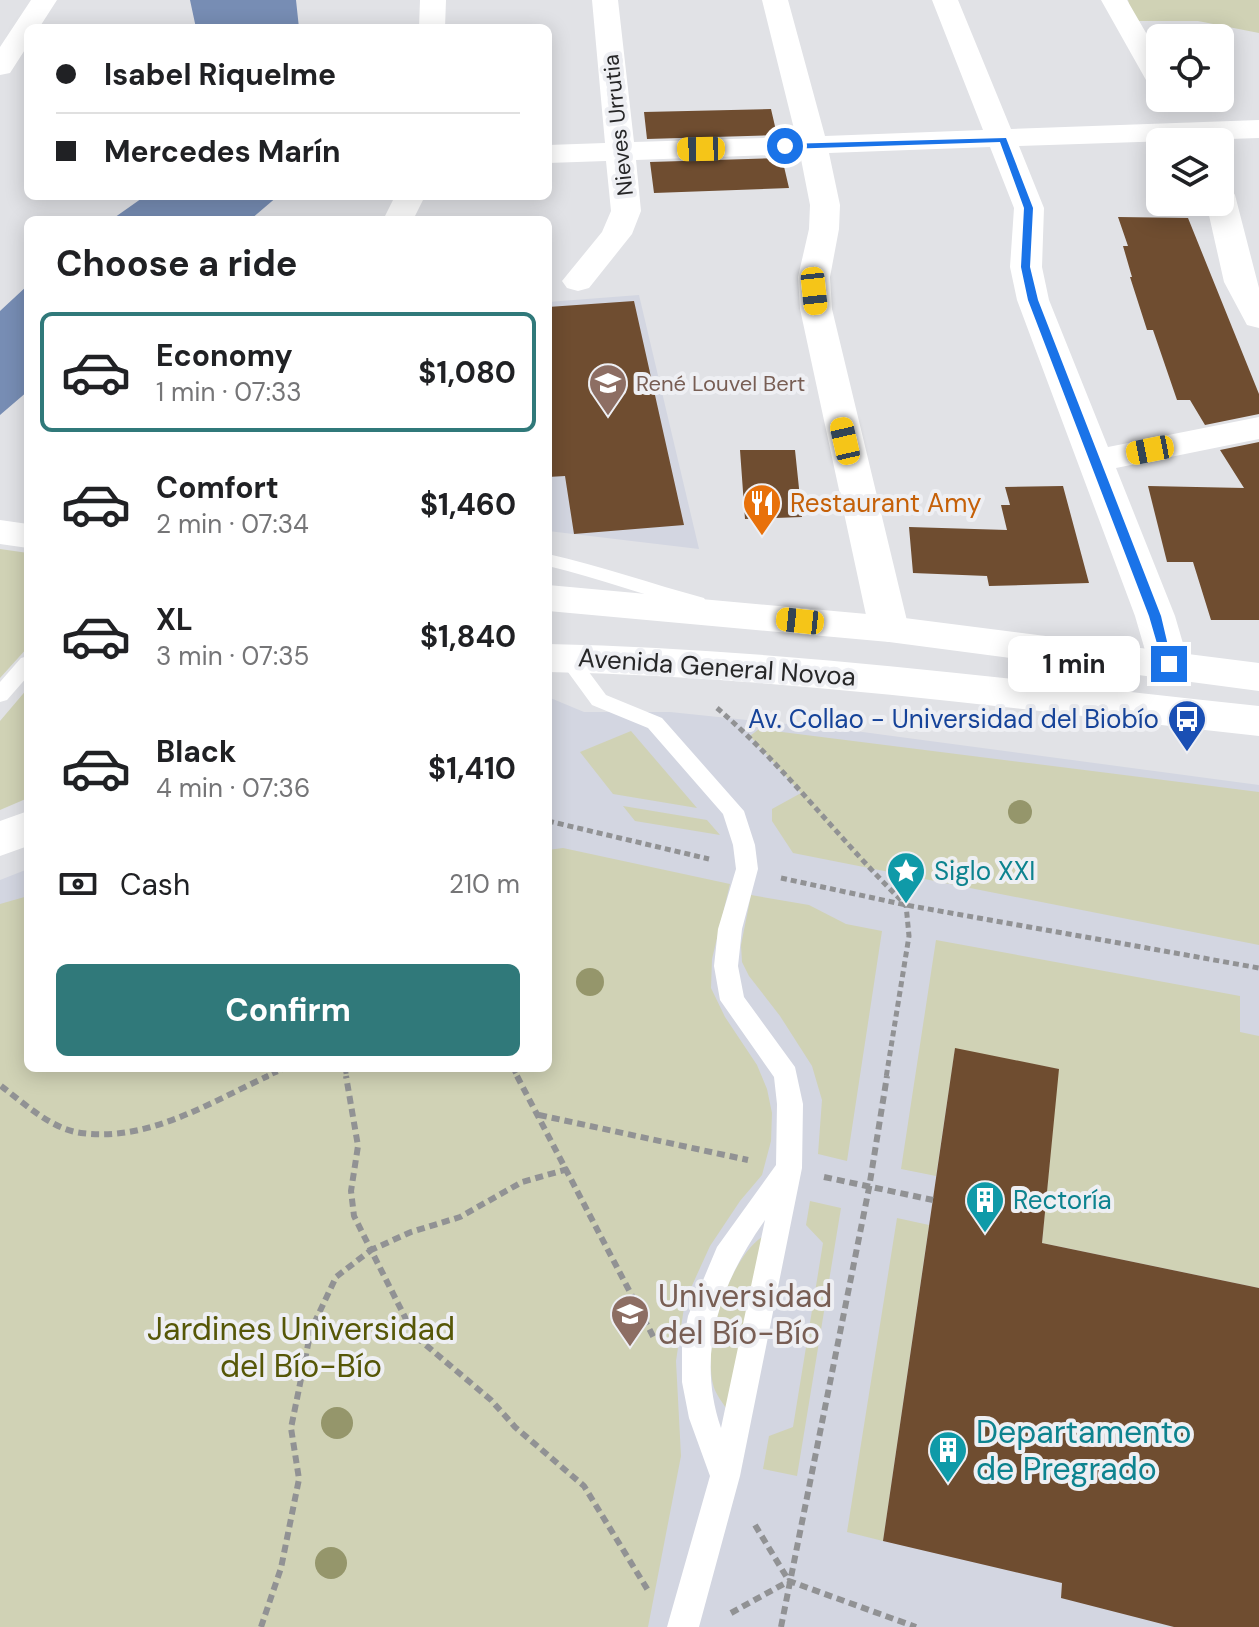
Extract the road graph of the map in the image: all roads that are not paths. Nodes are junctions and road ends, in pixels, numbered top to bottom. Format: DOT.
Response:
graph roads {
  1 [pos="44,0"];
  2 [pos="433,0"];
  3 [pos="605,0"];
  4 [pos="775,0"];
  5 [pos="945,0"];
  6 [pos="1114,0"];
  7 [pos="28,24"];
  8 [pos="432,24"];
  9 [pos="24,30"];
  10 [pos="1146,56"];
  11 [pos="0,67"];
  12 [pos="1234,129"];
  13 [pos="1259,129"];
  14 [pos="1146,130"];
  15 [pos="1003,139"];
  16 [pos="813,145"];
  17 [pos="621,151"];
  18 [pos="552,154"];
  19 [pos="1225,216"];
  20 [pos="578,281"];
  21 [pos="1259,318"];
  22 [pos="1259,428"];
  23 [pos="1095,461"];
  24 [pos="0,532"];
  25 [pos="24,535"];
  26 [pos="552,561"];
  27 [pos="552,598"];
  28 [pos="740,615"];
  29 [pos="889,629"];
  30 [pos="557,657"];
  31 [pos="1169,664"];
  32 [pos="24,668"];
  33 [pos="1259,677"];
  34 [pos="0,695"];
  35 [pos="1259,721"];
  36 [pos="24,830"];
  37 [pos="0,839"];
  38 [pos="789,1168"];
  39 [pos="725,1476"];
  40 [pos="683,1627"];
  1 -- 7 [label="street"];
  2 -- 8 [label="street"];
  3 -- 17 [label="street, Nieves Urrutia"];
  4 -- 16 [label="street"];
  5 -- 15 [label="street"];
  6 -- 10 [label="street"];
  9 -- 11 [label="street"];
  12 -- 13 [label="street"];
  14 -- 15 [label="street"];
  15 -- 16 [label="street"];
  15 -- 23 [label="street"];
  16 -- 17 [label="street"];
  16 -- 29 [label="street"];
  17 -- 18 [label="street"];
  17 -- 20 [label="street, Nieves Urrutia"];
  19 -- 21 [label="street"];
  22 -- 23 [label="street"];
  23 -- 31 [label="street"];
  24 -- 25 [label="street"];
  26 -- 28 [label="lane"];
  27 -- 28 [label="street"];
  28 -- 29 [label="street"];
  29 -- 31 [label="street"];
  30 -- 35 [label="street, Avenida General Novoa"];
  30 -- 38 [label="lane"];
  31 -- 33 [label="street"];
  32 -- 34 [label="lane"];
  36 -- 37 [label="street"];
  38 -- 39 [label="lane"];
  38 -- 39 [label="lane"];
  39 -- 40 [label="lane"];
}
